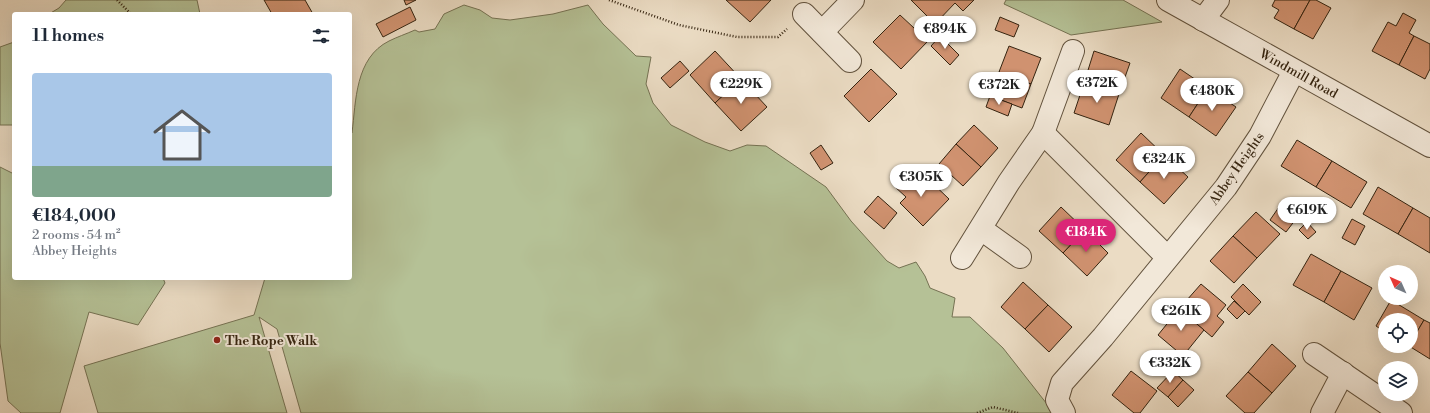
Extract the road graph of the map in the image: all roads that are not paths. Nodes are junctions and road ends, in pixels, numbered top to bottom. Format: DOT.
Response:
graph roads {
  1 [pos="854,0"];
  2 [pos="1168,0"];
  3 [pos="1218,0"];
  4 [pos="804,14"];
  5 [pos="1203,20"];
  6 [pos="822,32"];
  7 [pos="1073,51"];
  8 [pos="850,61"];
  9 [pos="1294,71"];
  10 [pos="1043,132"];
  11 [pos="1430,146"];
  12 [pos="981,229"];
  13 [pos="1020,257"];
  14 [pos="1167,257"];
  15 [pos="962,258"];
  16 [pos="1314,354"];
  17 [pos="1343,373"];
  18 [pos="1064,413"];
  19 [pos="1322,413"];
  20 [pos="1401,413"];
  1 -- 6 [label="street"];
  2 -- 5 [label="street, Windmill Road"];
  3 -- 5 [label="street"];
  4 -- 6 [label="street"];
  5 -- 9 [label="street, Windmill Road"];
  6 -- 8 [label="street"];
  7 -- 10 [label="street"];
  9 -- 11 [label="street, Windmill Road"];
  9 -- 14 [label="street, Abbey Heights"];
  10 -- 12 [label="street"];
  10 -- 14 [label="street"];
  12 -- 13 [label="street"];
  12 -- 15 [label="street"];
  14 -- 18 [label="street, Abbey Heights"];
  16 -- 17 [label="street"];
  17 -- 19 [label="street"];
  17 -- 20 [label="street"];
}
